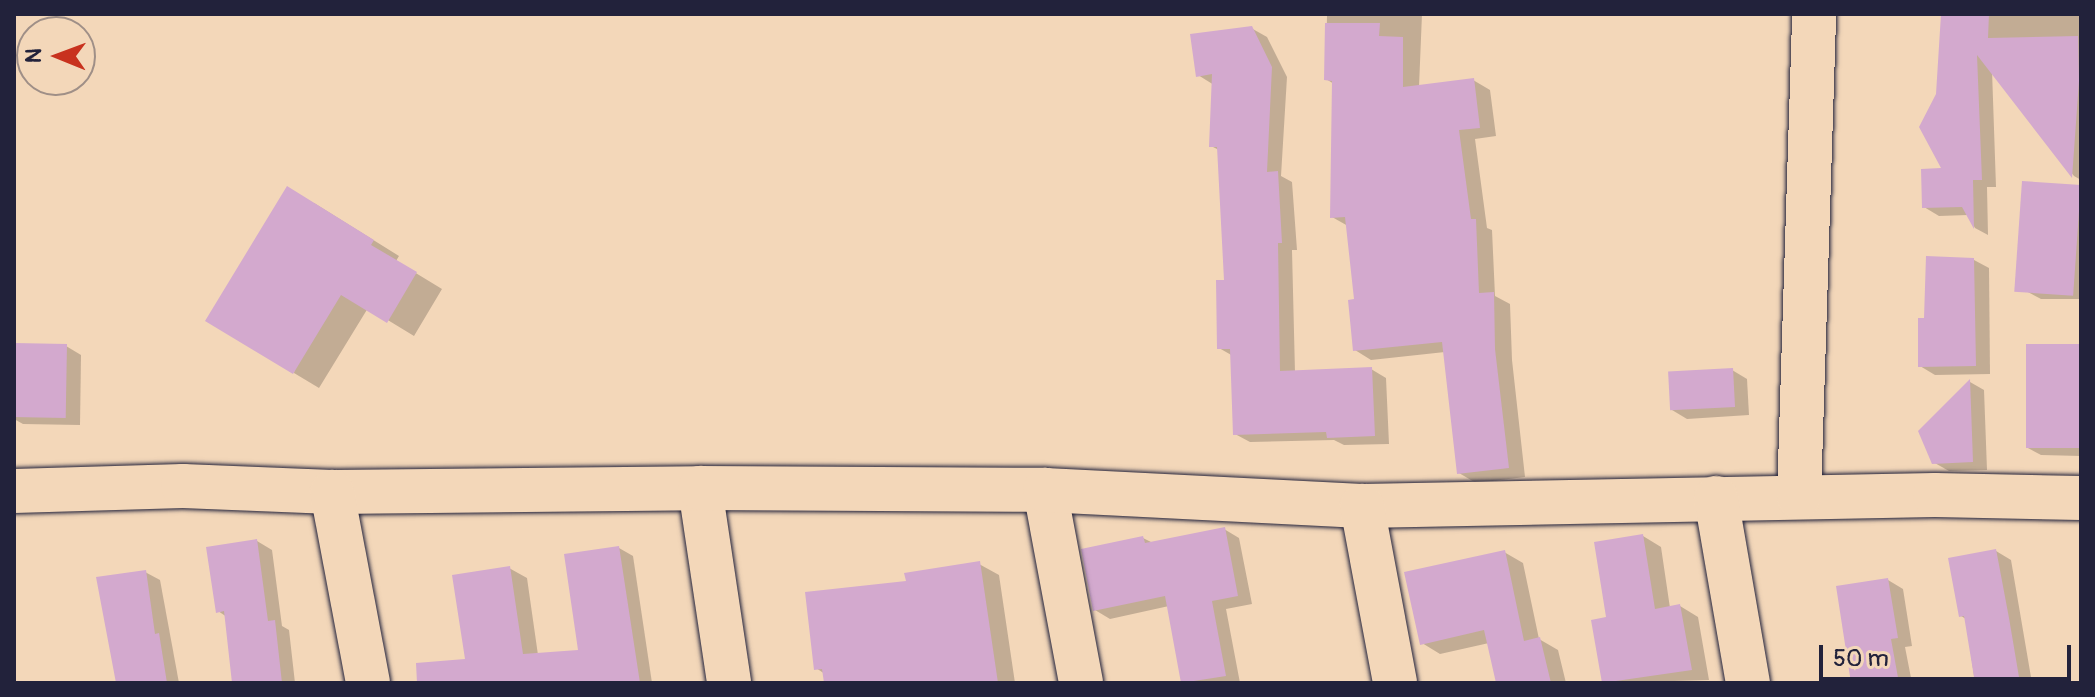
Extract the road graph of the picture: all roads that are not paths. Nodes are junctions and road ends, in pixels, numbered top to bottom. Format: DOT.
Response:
graph roads {
  1 [pos="1814,14"];
  2 [pos="700,488"];
  3 [pos="1045,490"];
  4 [pos="14,491"];
  5 [pos="332,492"];
  6 [pos="1799,497"];
  7 [pos="1716,498"];
  8 [pos="2081,498"];
  9 [pos="1362,506"];
  10 [pos="368,683"];
  11 [pos="729,683"];
  12 [pos="1081,683"];
  13 [pos="1395,683"];
  14 [pos="1748,683"];
  1 -- 6 [label="street"];
  2 -- 3 [label="street"];
  2 -- 5 [label="street"];
  2 -- 11 [label="street"];
  3 -- 9 [label="street"];
  3 -- 12 [label="street"];
  4 -- 5 [label="street"];
  5 -- 10 [label="street"];
  6 -- 7 [label="street"];
  6 -- 8 [label="street"];
  7 -- 9 [label="street"];
  7 -- 14 [label="street"];
  9 -- 13 [label="street"];
}
